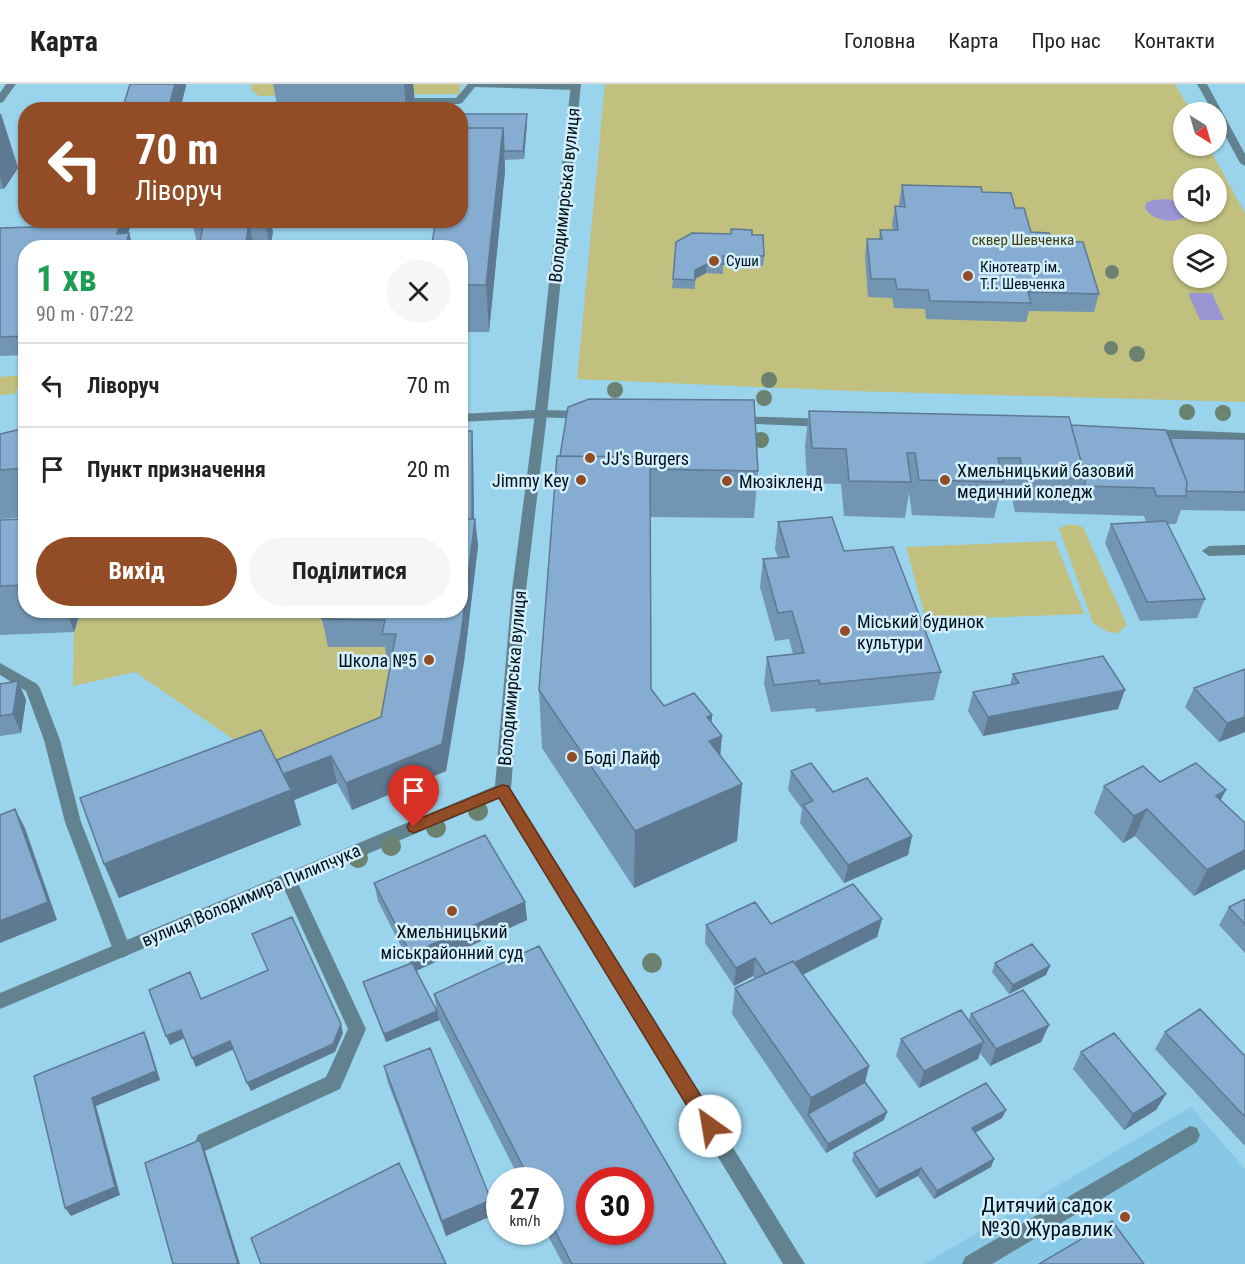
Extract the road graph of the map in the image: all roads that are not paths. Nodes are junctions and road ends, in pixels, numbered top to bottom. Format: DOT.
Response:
graph roads {
  1 [pos="11,84"];
  2 [pos="1202,84"];
  3 [pos="472,85"];
  4 [pos="576,86"];
  5 [pos="0,100"];
  6 [pos="379,101"];
  7 [pos="1245,163"];
  8 [pos="541,414"];
  9 [pos="596,415"];
  10 [pos="468,418"];
  11 [pos="722,419"];
  12 [pos="840,423"];
  13 [pos="1138,433"];
  14 [pos="1245,436"];
  15 [pos="1245,550"];
  16 [pos="1209,551"];
  17 [pos="0,668"];
  18 [pos="502,790"];
  19 [pos="288,880"];
  20 [pos="122,950"];
  21 [pos="0,1001"];
  22 [pos="1191,1135"];
  23 [pos="205,1142"];
  24 [pos="795,1264"];
  25 [pos="972,1264"];
  1 -- 5 [label="street"];
  2 -- 7 [label="street"];
  3 -- 4 [label="street"];
  3 -- 6 [label="street"];
  4 -- 8 [label="street, Володимирська вулиця"];
  8 -- 9 [label="street"];
  8 -- 10 [label="street"];
  8 -- 18 [label="street, Володимирська вулиця"];
  11 -- 12 [label="street"];
  13 -- 14 [label="street"];
  15 -- 16 [label="street"];
  17 -- 20 [label="street"];
  18 -- 19 [label="street, вулиця Володимира Пилипчука"];
  18 -- 24 [label="street, Володимирська вулиця"];
  19 -- 20 [label="street, вулиця Володимира Пилипчука"];
  19 -- 23 [label="street"];
  20 -- 21 [label="street, вулиця Володимира Пилипчука"];
  22 -- 25 [label="street"];
}
